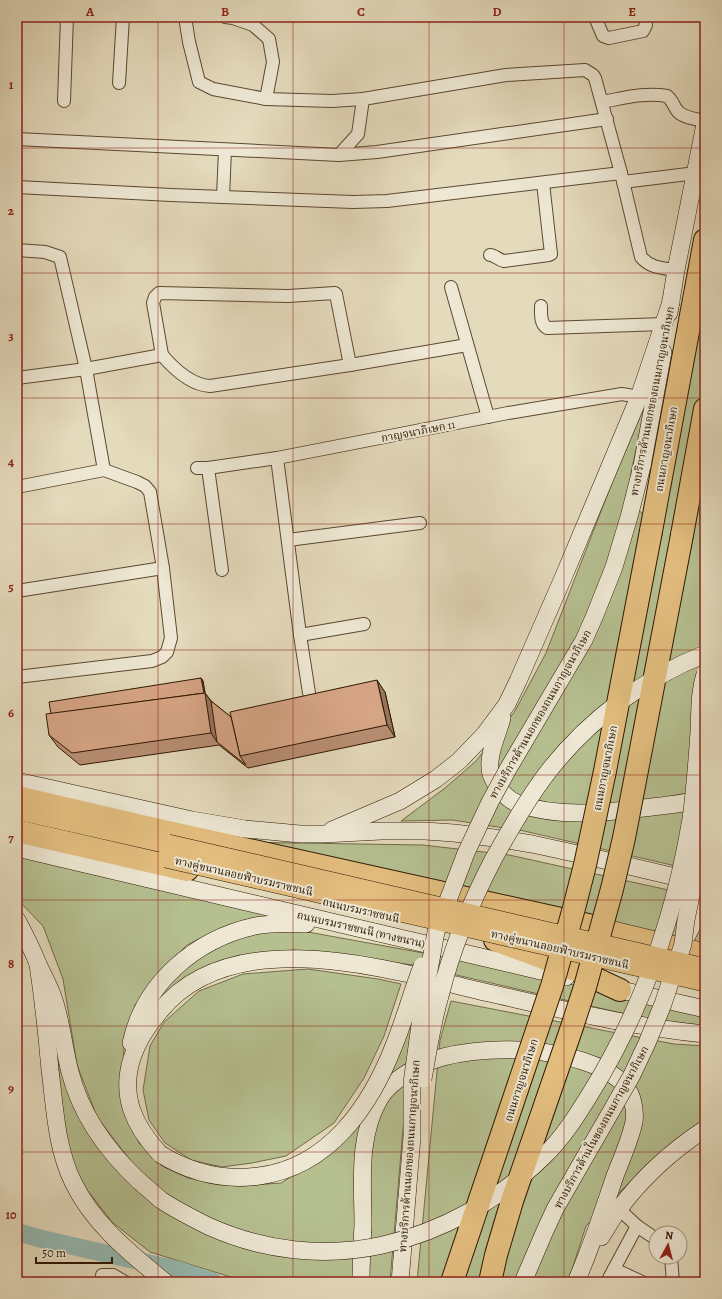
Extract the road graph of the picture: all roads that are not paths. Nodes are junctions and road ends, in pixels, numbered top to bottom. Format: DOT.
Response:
graph roads {
  1 [pos="66,17"];
  2 [pos="123,17"];
  3 [pos="185,17"];
  4 [pos="225,17"];
  5 [pos="645,17"];
  6 [pos="598,18"];
  7 [pos="119,83"];
  8 [pos="266,99"];
  9 [pos="363,99"];
  10 [pos="64,100"];
  11 [pos="602,102"];
  12 [pos="607,119"];
  13 [pos="705,123"];
  14 [pos="17,139"];
  15 [pos="225,150"];
  16 [pos="339,155"];
  17 [pos="696,173"];
  18 [pos="622,177"];
  19 [pos="543,182"];
  20 [pos="17,187"];
  21 [pos="224,197"];
  22 [pos="705,240"];
  23 [pos="17,250"];
  24 [pos="490,255"];
  25 [pos="676,270"];
  26 [pos="451,287"];
  27 [pos="671,302"];
  28 [pos="541,306"];
  29 [pos="664,324"];
  30 [pos="467,345"];
  31 [pos="162,355"];
  32 [pos="350,365"];
  33 [pos="86,368"];
  34 [pos="17,378"];
  35 [pos="638,397"];
  36 [pos="705,409"];
  37 [pos="488,417"];
  38 [pos="277,458"];
  39 [pos="104,470"];
  40 [pos="17,487"];
  41 [pos="420,523"];
  42 [pos="288,540"];
  43 [pos="163,568"];
  44 [pos="222,570"];
  45 [pos="17,591"];
  46 [pos="364,624"];
  47 [pos="300,634"];
  48 [pos="705,654"];
  49 [pos="705,674"];
  50 [pos="17,677"];
  51 [pos="309,693"];
  52 [pos="507,704"];
  53 [pos="17,781"];
  54 [pos="705,795"];
  55 [pos="17,797"];
  56 [pos="705,804"];
  57 [pos="17,810"];
  58 [pos="17,824"];
  59 [pos="17,831"];
  60 [pos="323,834"];
  61 [pos="17,848"];
  62 [pos="705,884"];
  63 [pos="705,888"];
  64 [pos="17,920"];
  65 [pos="352,927"];
  66 [pos="597,927"];
  67 [pos="436,932"];
  68 [pos="495,940"];
  69 [pos="683,944"];
  70 [pos="705,953"];
  71 [pos="588,962"];
  72 [pos="38,964"];
  73 [pos="705,968"];
  74 [pos="705,982"];
  75 [pos="705,988"];
  76 [pos="620,990"];
  77 [pos="705,1009"];
  78 [pos="705,1034"];
  79 [pos="128,1081"];
  80 [pos="705,1129"];
  81 [pos="412,1137"];
  82 [pos="618,1209"];
  83 [pos="637,1226"];
  84 [pos="648,1234"];
  85 [pos="672,1265"];
  86 [pos="614,1269"];
  87 [pos="102,1275"];
  88 [pos="579,1277"];
  89 [pos="125,1282"];
  90 [pos="165,1282"];
  91 [pos="361,1282"];
  92 [pos="400,1282"];
  93 [pos="452,1282"];
  94 [pos="490,1282"];
  95 [pos="523,1282"];
  96 [pos="607,1282"];
  97 [pos="642,1282"];
  98 [pos="673,1282"];
  1 -- 10 [label="street"];
  2 -- 7 [label="street"];
  3 -- 8 [label="street"];
  4 -- 8 [label="street"];
  5 -- 6 [label="street"];
  8 -- 9 [label="street"];
  9 -- 11 [label="street"];
  9 -- 16 [label="street"];
  11 -- 12 [label="street"];
  11 -- 13 [label="street"];
  12 -- 16 [label="street"];
  12 -- 18 [label="street"];
  13 -- 17 [label="main road, ทางบริการด้านนอกของถนนกาญจนาภิเษก"];
  14 -- 15 [label="street"];
  15 -- 16 [label="street"];
  15 -- 21 [label="street"];
  17 -- 18 [label="street"];
  17 -- 25 [label="main road, ทางบริการด้านนอกของถนนกาญจนาภิเษก"];
  18 -- 19 [label="street"];
  18 -- 25 [label="street"];
  19 -- 21 [label="street"];
  19 -- 24 [label="street"];
  20 -- 21 [label="street"];
  22 -- 93 [label="highway, ถนนกาญจนาภิเษก, bridge"];
  23 -- 33 [label="street"];
  25 -- 27 [label="main road, ทางบริการด้านนอกของถนนกาญจนาภิเษก"];
  26 -- 30 [label="street"];
  27 -- 29 [label="main road"];
  27 -- 67 [label="main road, ทางบริการด้านนอกของถนนกาญจนาภิเษก, bridge"];
  28 -- 29 [label="street"];
  29 -- 35 [label="main road"];
  30 -- 32 [label="street"];
  30 -- 37 [label="street"];
  31 -- 32 [label="street"];
  31 -- 32 [label="street"];
  31 -- 33 [label="street"];
  33 -- 34 [label="street"];
  33 -- 39 [label="street"];
  35 -- 37 [label="street, กาญจนาภิเษก 11"];
  35 -- 52 [label="main road"];
  36 -- 94 [label="highway, bridge"];
  37 -- 38 [label="street, กาญจนาภิเษก 11"];
  38 -- 42 [label="street"];
  38 -- 44 [label="street, กาญจนาภิเษก 11"];
  39 -- 40 [label="street"];
  39 -- 43 [label="street"];
  41 -- 42 [label="street"];
  42 -- 47 [label="street"];
  43 -- 45 [label="street"];
  43 -- 50 [label="street"];
  46 -- 47 [label="street"];
  47 -- 51 [label="street"];
  48 -- 81 [label="main road, bridge"];
  49 -- 72 [label="main road, bridge"];
  52 -- 54 [label="main road"];
  52 -- 60 [label="main road"];
  53 -- 60 [label="main road"];
  55 -- 66 [label="highway"];
  56 -- 69 [label="main road, ทางบริการด้านในของถนนกาญจนาภิเษก, bridge"];
  57 -- 73 [label="main road, ทางคู่ขนานลอยฟ้าบรมราชชนนี, bridge"];
  58 -- 74 [label="main road, ทางคู่ขนานลอยฟ้าบรมราชชนนี, bridge"];
  59 -- 68 [label="highway, ถนนบรมราชชนนี"];
  60 -- 62 [label="main road"];
  61 -- 65 [label="main road, ถนนบรมราชชนนี (ทางขนาน)"];
  63 -- 69 [label="main road"];
  64 -- 72 [label="main road"];
  65 -- 76 [label="main road, ถนนบรมราชชนนี (ทางขนาน)"];
  65 -- 79 [label="main road"];
  66 -- 70 [label="main road"];
  67 -- 79 [label="main road, bridge"];
  67 -- 81 [label="main road, ทางบริการด้านนอกของถนนกาญจนาภิเษก, bridge"];
  68 -- 71 [label="highway, ถนนบรมราชชนนี"];
  68 -- 76 [label="highway"];
  69 -- 95 [label="main road, ทางบริการด้านในของถนนกาญจนาภิเษก, bridge"];
  71 -- 75 [label="main road, ถนนบรมราชชนนี"];
  72 -- 90 [label="main road"];
  76 -- 77 [label="main road, ถนนบรมราชชนนี (ทางขนาน)"];
  78 -- 79 [label="main road"];
  80 -- 82 [label="main road"];
  81 -- 92 [label="main road, ทางบริการด้านนอกของถนนกาญจนาภิเษก"];
  82 -- 83 [label="street"];
  82 -- 88 [label="main road"];
  83 -- 84 [label="street"];
  83 -- 86 [label="street"];
  85 -- 98 [label="street"];
  86 -- 96 [label="street"];
  86 -- 97 [label="street"];
  87 -- 89 [label="street"];
  88 -- 91 [label="main road"];
}
